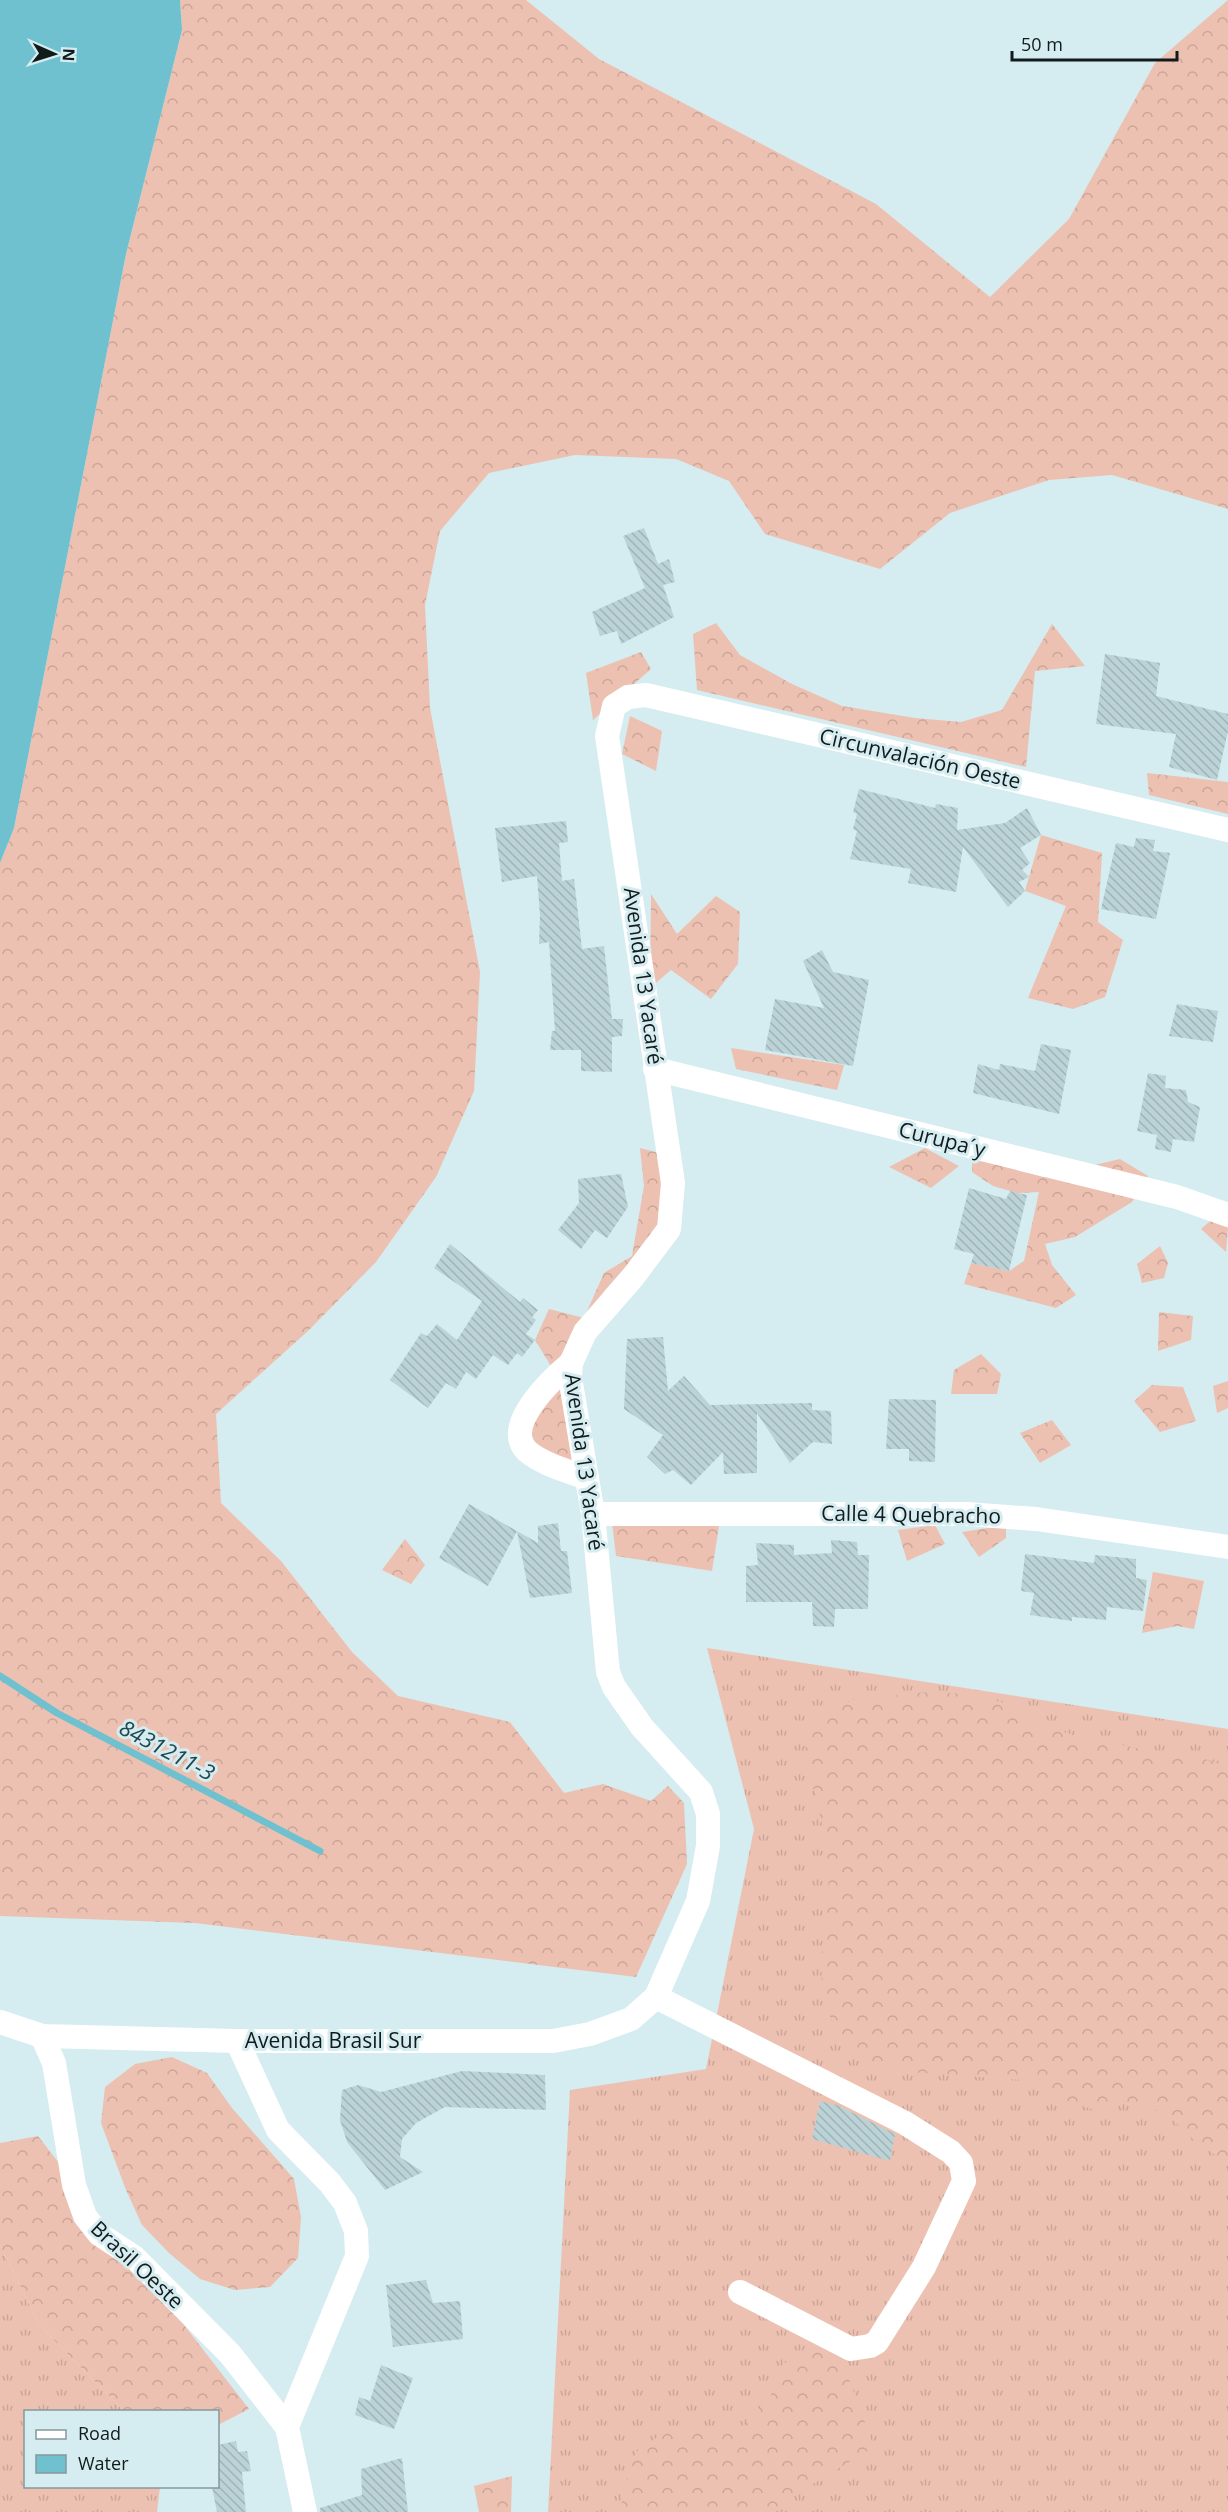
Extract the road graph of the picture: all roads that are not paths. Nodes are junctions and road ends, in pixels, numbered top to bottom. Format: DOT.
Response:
graph roads {
  1 [pos="614,706"];
  2 [pos="1228,830"];
  3 [pos="655,1069"];
  4 [pos="1228,1215"];
  5 [pos="571,1363"];
  6 [pos="587,1478"];
  7 [pos="593,1514"];
  8 [pos="1228,1547"];
  9 [pos="656,1996"];
  10 [pos="0,2022"];
  11 [pos="42,2036"];
  12 [pos="237,2041"];
  13 [pos="740,2292"];
  14 [pos="287,2427"];
  15 [pos="305,2512"];
  1 -- 2 [label="street, Circunvalación Oeste"];
  1 -- 3 [label="street, Avenida 13 Yacaré"];
  3 -- 4 [label="street, Curupa´y"];
  3 -- 5 [label="street, Avenida 13 Yacaré"];
  5 -- 6 [label="street, Avenida 13 Yacaré"];
  5 -- 6 [label="street"];
  6 -- 7 [label="street, Avenida 13 Yacaré"];
  7 -- 8 [label="street, Calle 4 Quebracho"];
  7 -- 9 [label="street, Avenida 13 Yacaré"];
  9 -- 12 [label="street, Avenida Brasil Sur"];
  9 -- 13 [label="street"];
  10 -- 11 [label="street, Avenida Brasil Sur"];
  11 -- 12 [label="street, Avenida Brasil Sur"];
  11 -- 14 [label="street, Brasil Oeste"];
  12 -- 14 [label="street"];
  14 -- 15 [label="street, Brasil Oeste"];
}
